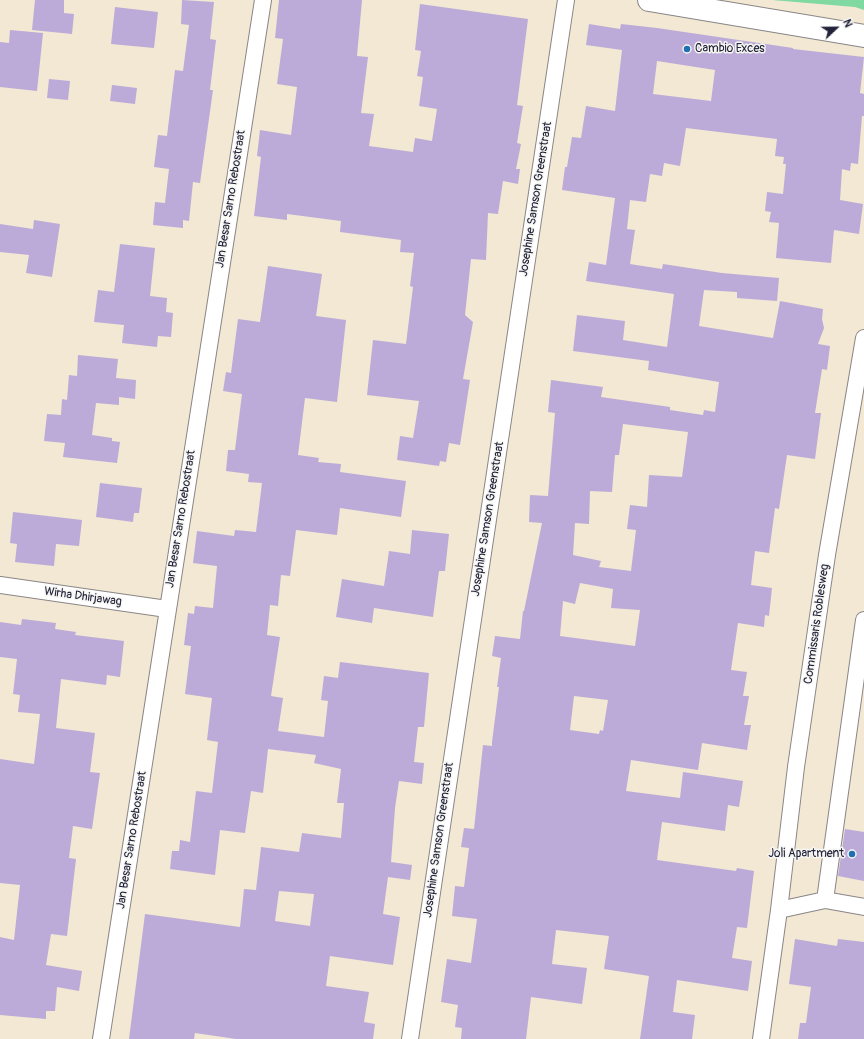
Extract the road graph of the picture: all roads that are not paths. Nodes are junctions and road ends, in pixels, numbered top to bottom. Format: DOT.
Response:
graph roads {
  1 [pos="263,0"];
  2 [pos="566,0"];
  3 [pos="649,0"];
  4 [pos="864,36"];
  5 [pos="864,338"];
  6 [pos="0,585"];
  7 [pos="167,609"];
  8 [pos="864,620"];
  9 [pos="825,900"];
  10 [pos="864,907"];
  11 [pos="779,910"];
  12 [pos="101,1039"];
  13 [pos="410,1039"];
  14 [pos="762,1039"];
  1 -- 7 [label="street, Jan Besar Sarno Rebostraat"];
  2 -- 13 [label="street, Josephine Samson Greenstraat"];
  3 -- 4 [label="street"];
  5 -- 11 [label="street, Commissaris Roblesweg"];
  6 -- 7 [label="street, Wirha Dhirjawag"];
  7 -- 12 [label="street, Jan Besar Sarno Rebostraat"];
  8 -- 9 [label="street"];
  9 -- 10 [label="street"];
  9 -- 11 [label="street"];
  11 -- 14 [label="street, Commissaris Roblesweg"];
}
